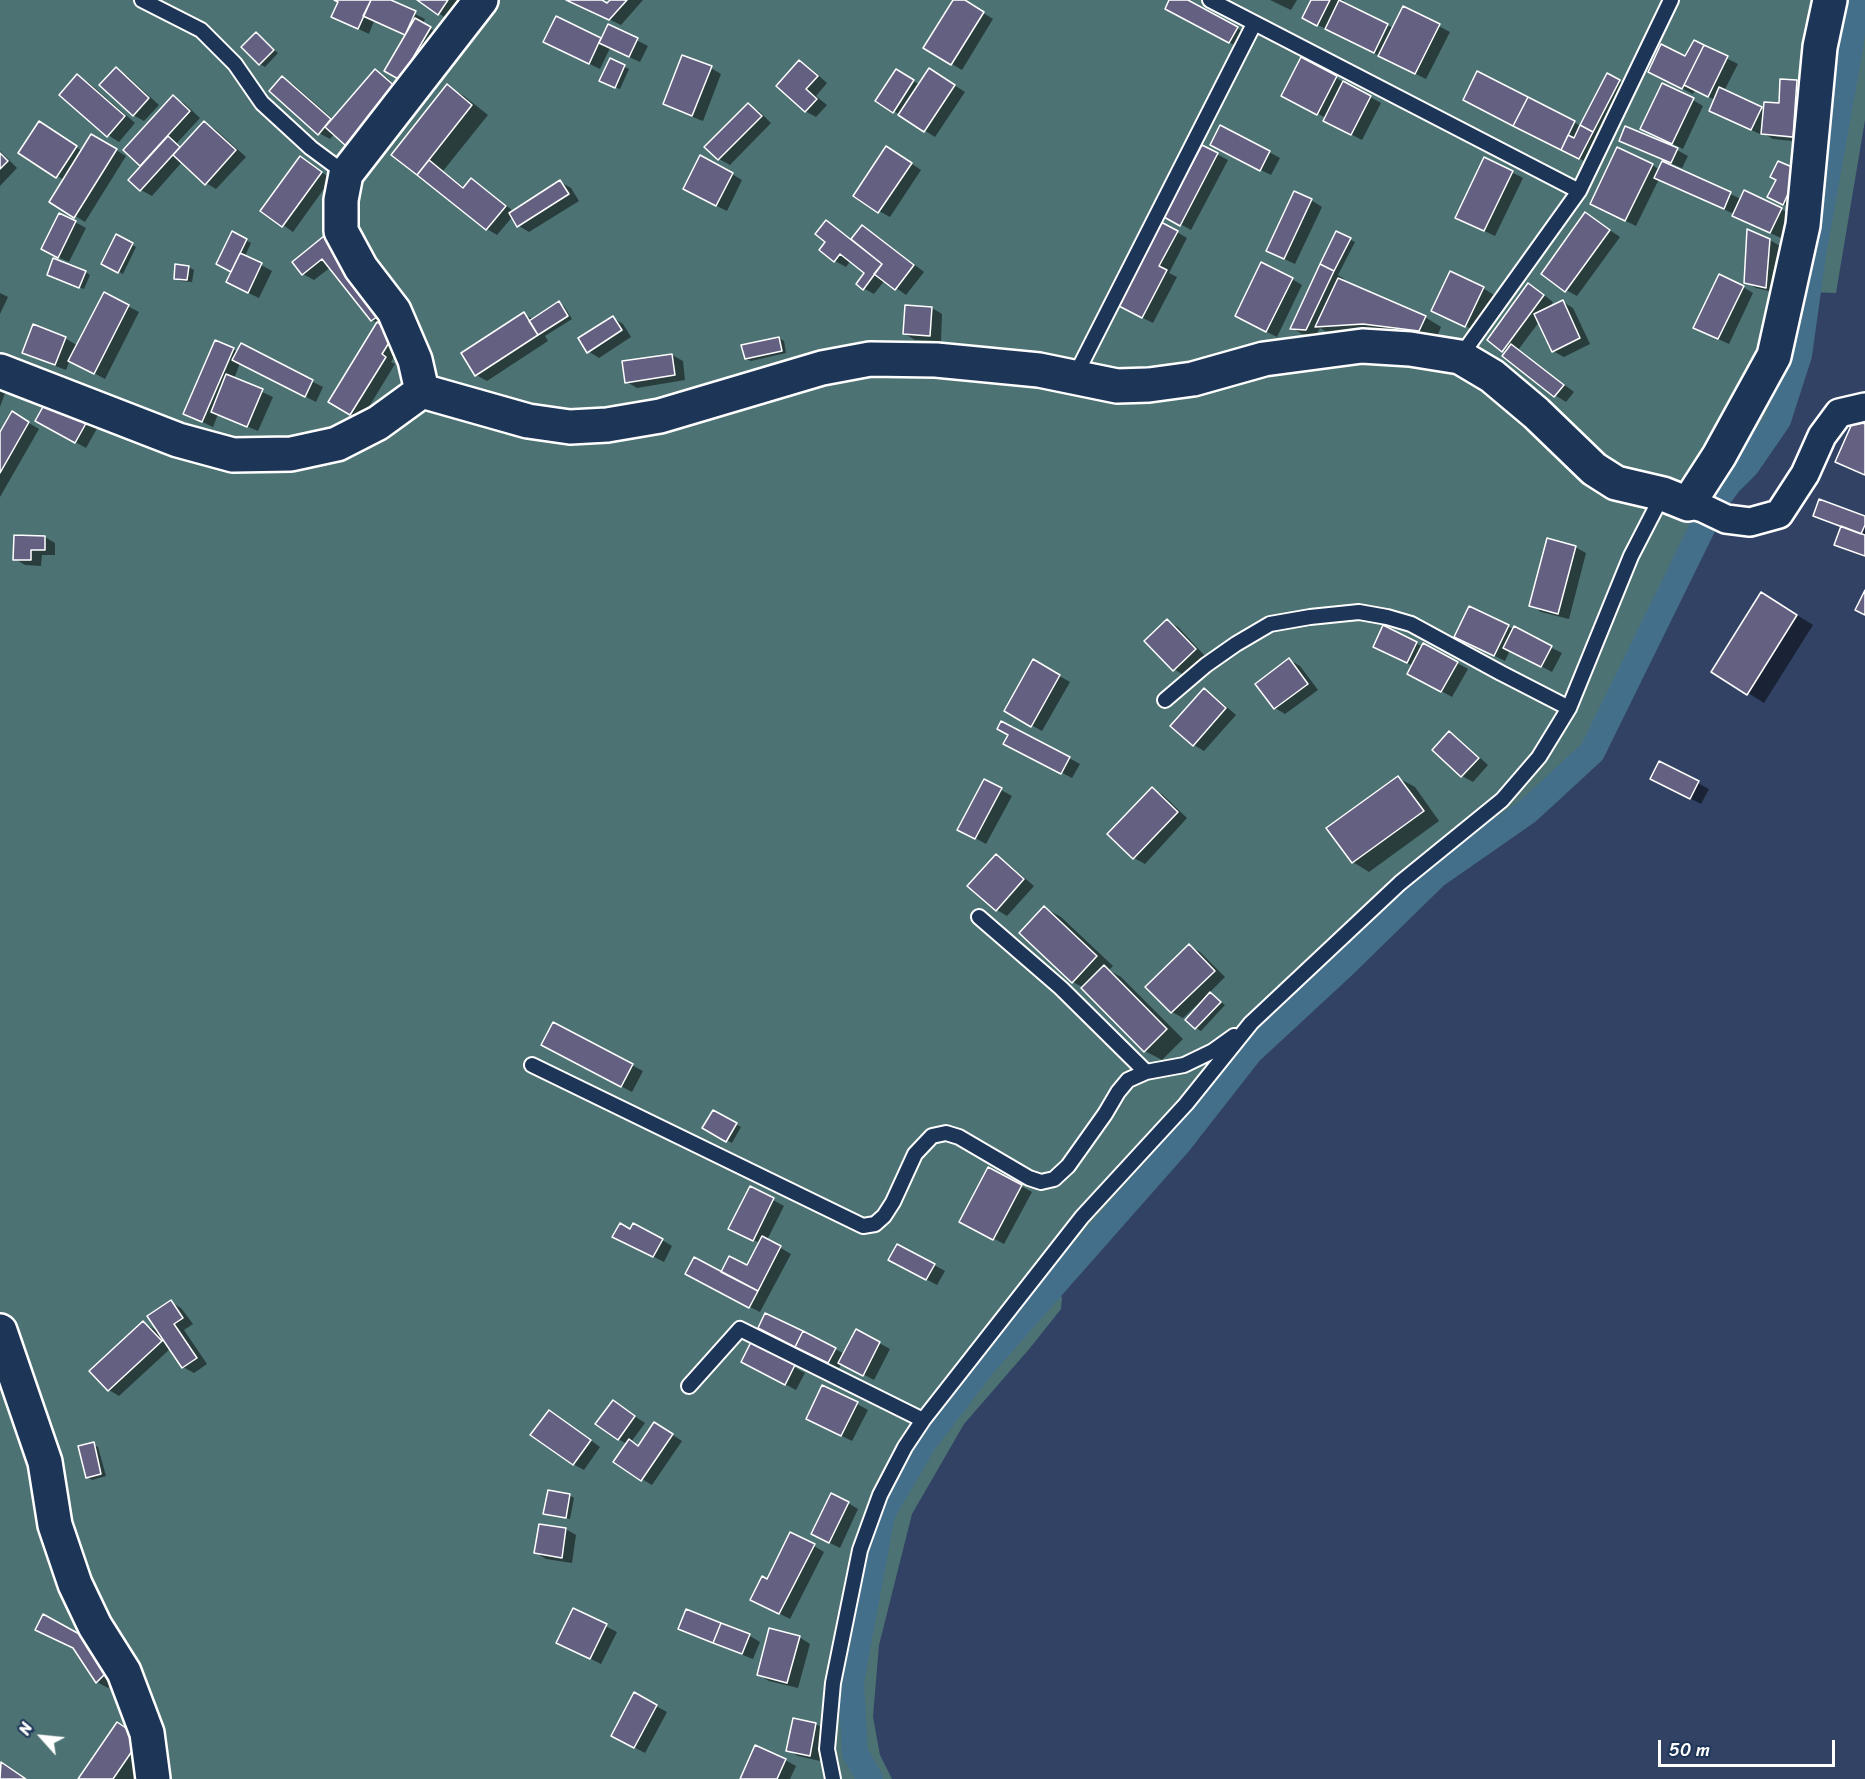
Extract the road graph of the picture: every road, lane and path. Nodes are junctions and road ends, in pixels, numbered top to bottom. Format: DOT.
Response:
graph roads {
  1 [pos="142,0"];
  2 [pos="481,0"];
  3 [pos="1210,0"];
  4 [pos="1671,0"];
  5 [pos="1830,0"];
  6 [pos="1254,24"];
  7 [pos="346,174"];
  8 [pos="1579,191"];
  9 [pos="1460,357"];
  10 [pos="0,371"];
  11 [pos="1074,378"];
  12 [pos="422,390"];
  13 [pos="1865,407"];
  14 [pos="1695,506"];
  15 [pos="1165,700"];
  16 [pos="1569,708"];
  17 [pos="979,917"];
  18 [pos="1251,1023"];
  19 [pos="532,1065"];
  20 [pos="1146,1072"];
  21 [pos="0,1331"];
  22 [pos="689,1386"];
  23 [pos="923,1420"];
  24 [pos="153,1779"];
  25 [pos="833,1779"];
  1 -- 7 [label="lane"];
  2 -- 7 [label="street"];
  3 -- 6 [label="lane"];
  4 -- 8 [label="lane"];
  5 -- 14 [label="street"];
  6 -- 8 [label="lane"];
  6 -- 11 [label="lane"];
  7 -- 12 [label="street"];
  8 -- 9 [label="lane"];
  9 -- 11 [label="street"];
  9 -- 14 [label="street"];
  10 -- 12 [label="street"];
  11 -- 12 [label="street"];
  13 -- 14 [label="street"];
  14 -- 16 [label="lane"];
  15 -- 16 [label="lane"];
  16 -- 18 [label="lane"];
  17 -- 20 [label="lane"];
  18 -- 20 [label="lane"];
  18 -- 23 [label="lane"];
  19 -- 20 [label="lane"];
  21 -- 24 [label="street"];
  22 -- 23 [label="lane"];
  23 -- 25 [label="lane"];
}
